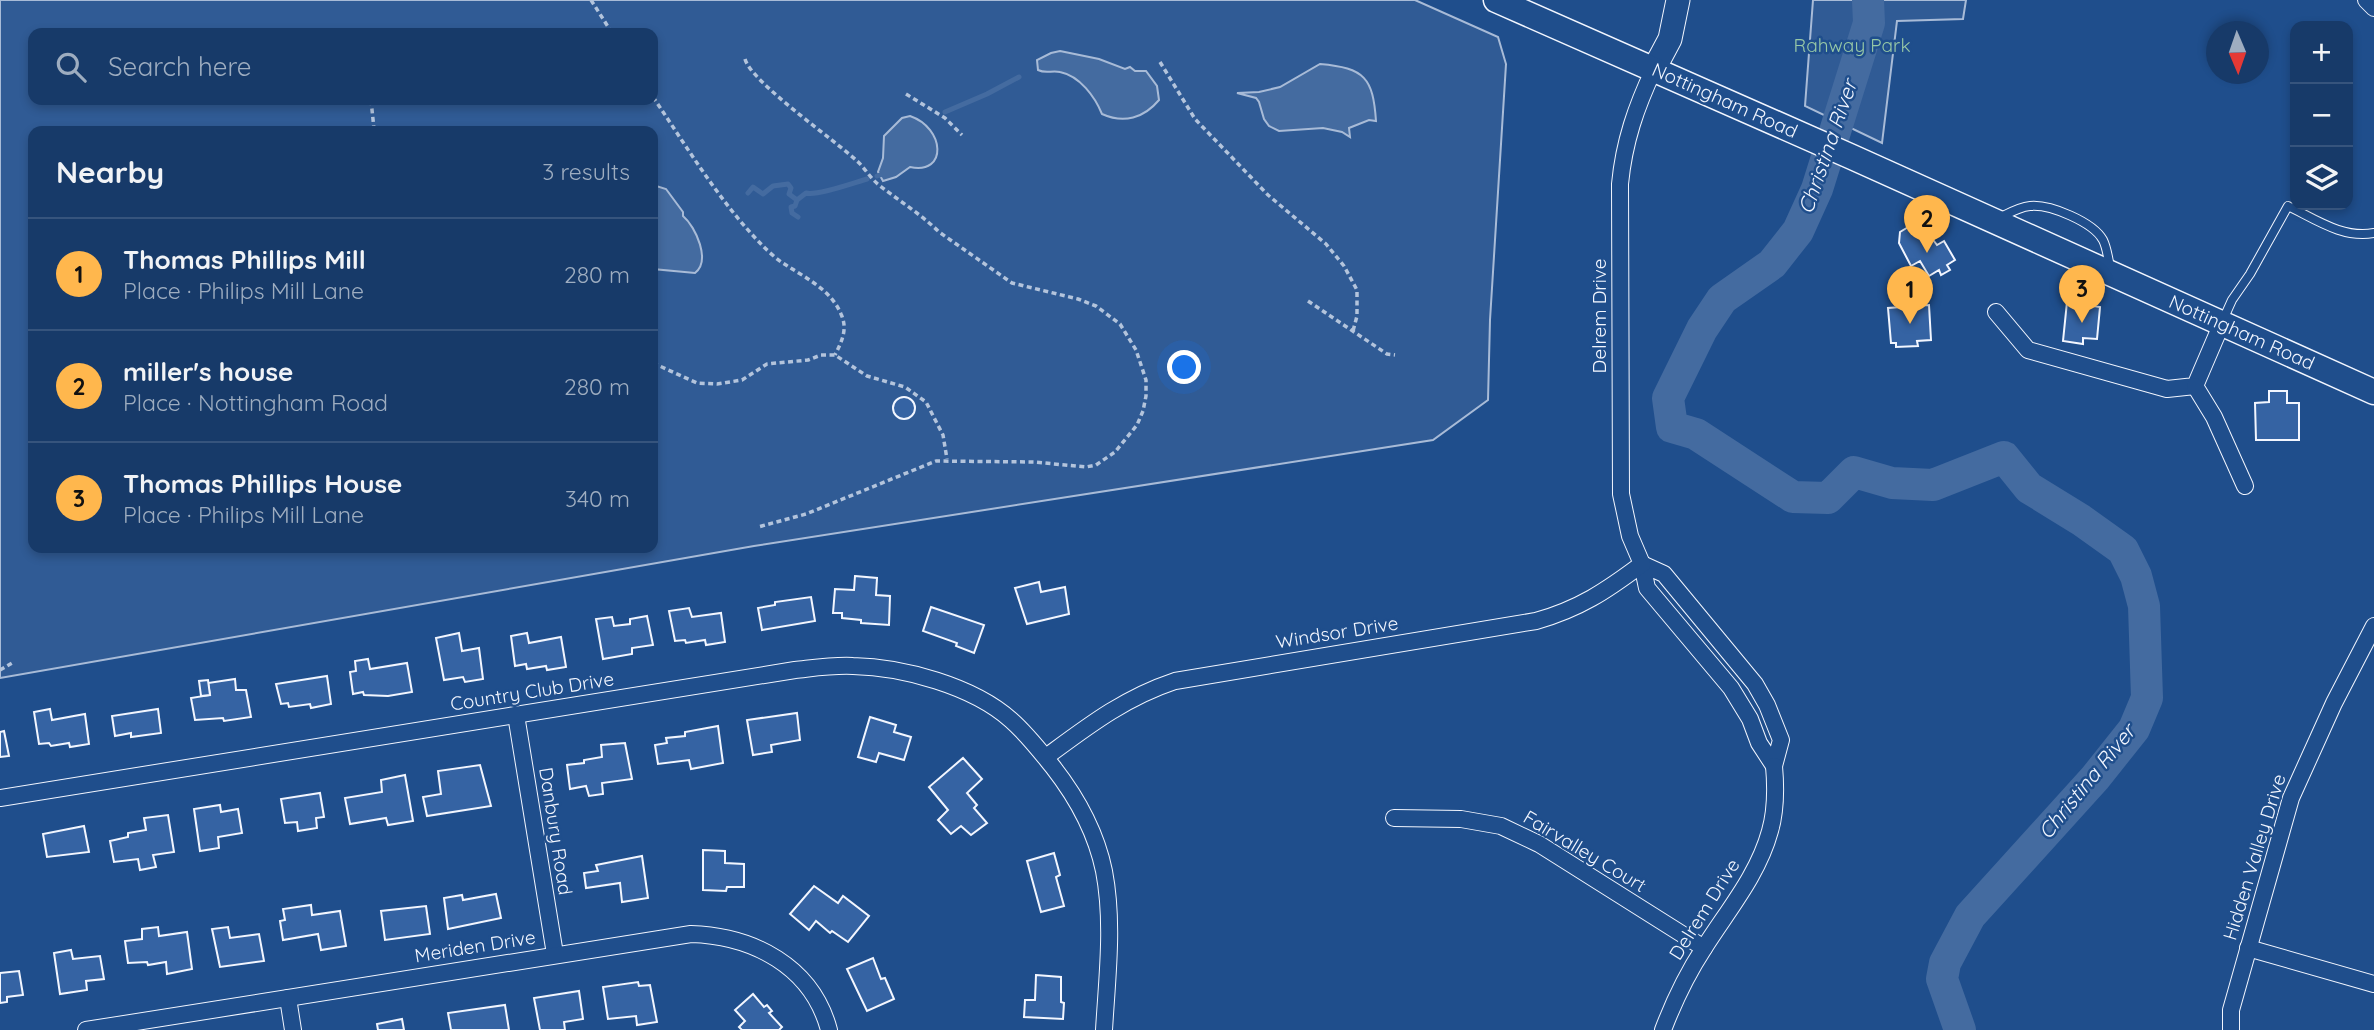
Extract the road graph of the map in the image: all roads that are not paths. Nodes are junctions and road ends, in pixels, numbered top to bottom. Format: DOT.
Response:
graph roads {
  1 [pos="1496,0"];
  2 [pos="1678,0"];
  3 [pos="2366,0"];
  4 [pos="2374,8"];
  5 [pos="1654,69"];
  6 [pos="1995,221"];
  7 [pos="2374,233"];
  8 [pos="2112,273"];
  9 [pos="1996,312"];
  10 [pos="2222,323"];
  11 [pos="2194,386"];
  12 [pos="2374,392"];
  13 [pos="2245,486"];
  14 [pos="1642,565"];
  15 [pos="2374,626"];
  16 [pos="516,715"];
  17 [pos="1046,757"];
  18 [pos="1774,766"];
  19 [pos="0,798"];
  20 [pos="1394,818"];
  21 [pos="1704,948"];
  22 [pos="2248,948"];
  23 [pos="555,954"];
  24 [pos="2374,984"];
  25 [pos="288,998"];
  26 [pos="86,1030"];
  27 [pos="293,1030"];
  28 [pos="829,1030"];
  29 [pos="1104,1030"];
  30 [pos="1663,1030"];
  31 [pos="2231,1030"];
  1 -- 5 [label="main road, Nottingham Road"];
  2 -- 5 [label="street"];
  3 -- 4 [label="street"];
  5 -- 6 [label="main road, Nottingham Road"];
  5 -- 14 [label="street, Delrem Drive"];
  6 -- 8 [label="main road, Nottingham Road"];
  6 -- 8 [label="lane"];
  7 -- 10 [label="lane"];
  8 -- 10 [label="main road, Nottingham Road"];
  9 -- 11 [label="street"];
  10 -- 11 [label="street"];
  10 -- 12 [label="main road, Nottingham Road"];
  11 -- 13 [label="street"];
  14 -- 17 [label="street, Windsor Drive"];
  14 -- 18 [label="street, Delrem Drive"];
  14 -- 18 [label="street, Delrem Drive"];
  15 -- 22 [label="street, Hidden Valley Drive"];
  16 -- 17 [label="street, Country Club Drive"];
  16 -- 19 [label="street, Country Club Drive"];
  16 -- 23 [label="street, Danbury Road"];
  17 -- 29 [label="street, Country Club Drive"];
  18 -- 21 [label="street, Delrem Drive"];
  20 -- 21 [label="street, Fairvalley Court"];
  21 -- 30 [label="street, Delrem Drive"];
  22 -- 24 [label="street"];
  22 -- 31 [label="street, Hidden Valley Drive"];
  23 -- 25 [label="street, Meriden Drive"];
  23 -- 28 [label="street, Meriden Drive"];
  25 -- 26 [label="street, Meriden Drive"];
  25 -- 27 [label="street"];
}
